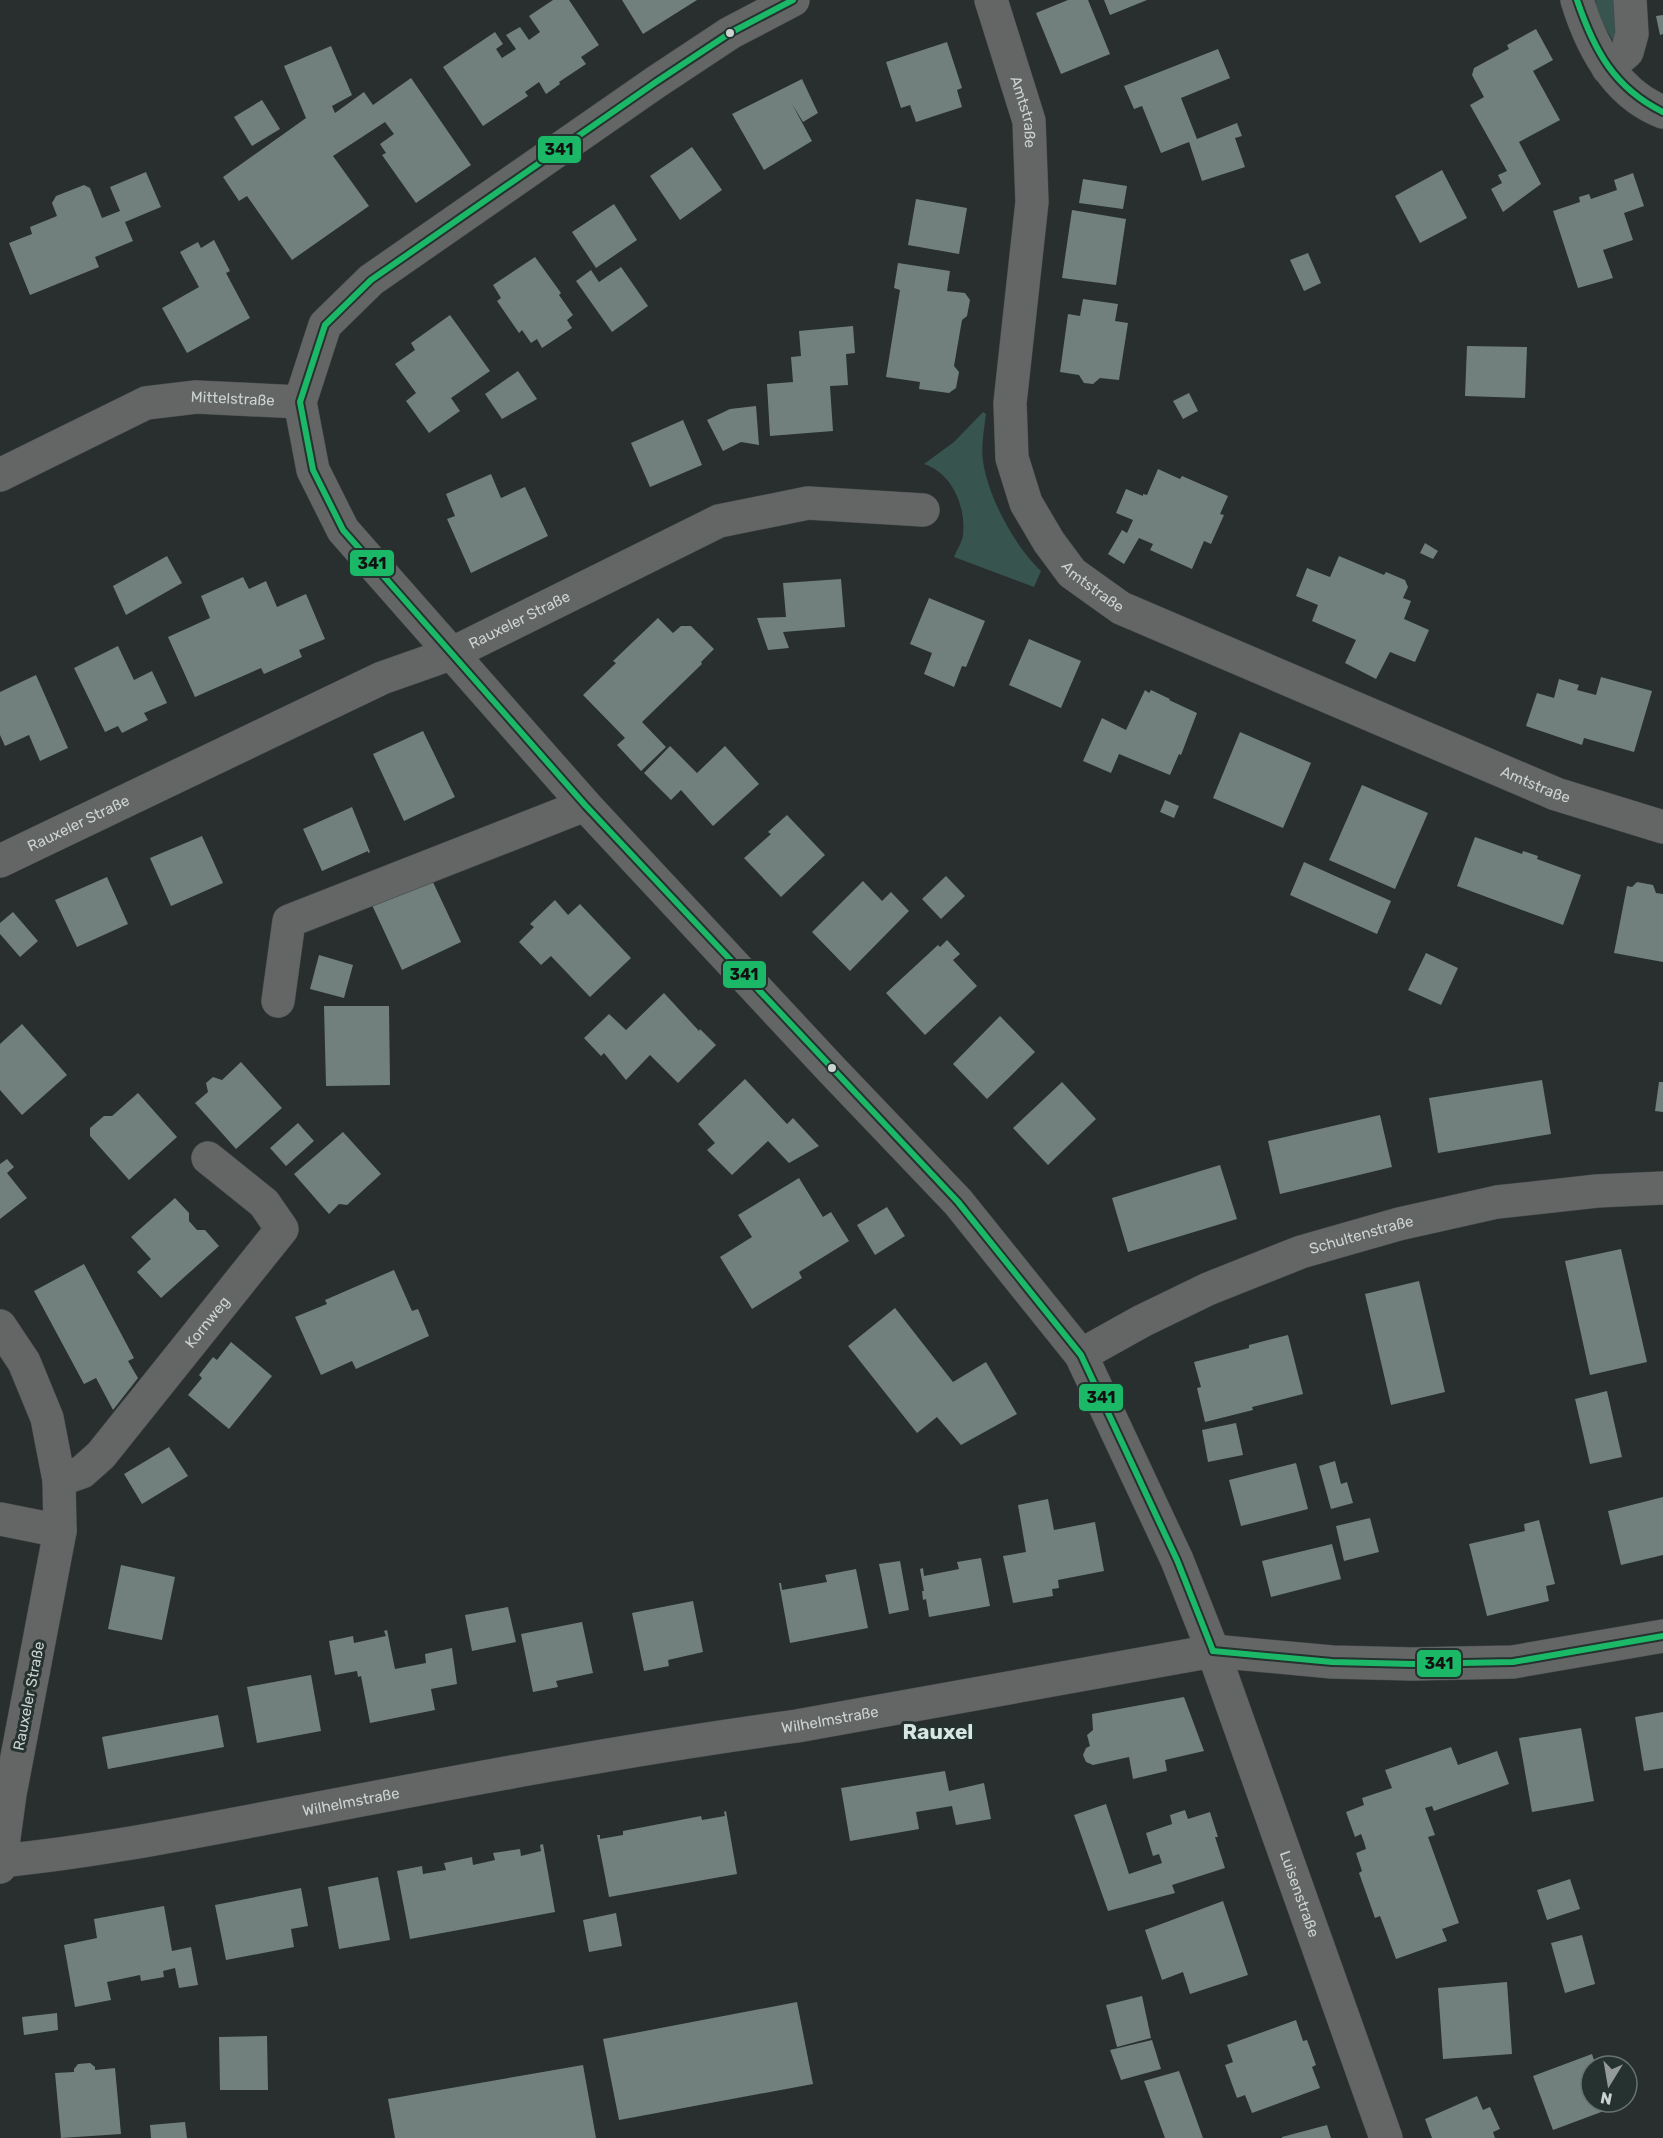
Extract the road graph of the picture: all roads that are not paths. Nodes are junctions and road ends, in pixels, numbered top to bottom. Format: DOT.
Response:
graph roads {
  1 [pos="793,0"];
  2 [pos="991,0"];
  3 [pos="1577,0"];
  4 [pos="1630,0"];
  5 [pos="1608,68"];
  6 [pos="1663,112"];
  7 [pos="300,402"];
  8 [pos="0,475"];
  9 [pos="923,510"];
  10 [pos="453,653"];
  11 [pos="585,805"];
  12 [pos="1663,827"];
  13 [pos="0,861"];
  14 [pos="278,1001"];
  15 [pos="208,1158"];
  16 [pos="1663,1188"];
  17 [pos="0,1326"];
  18 [pos="1081,1355"];
  19 [pos="59,1480"];
  20 [pos="0,1520"];
  21 [pos="60,1532"];
  22 [pos="1663,1636"];
  23 [pos="1213,1651"];
  24 [pos="0,1861"];
  25 [pos="0,1867"];
  26 [pos="1386,2138"];
  1 -- 7 [label="street"];
  2 -- 12 [label="street, Amtstraße"];
  3 -- 5 [label="street"];
  4 -- 5 [label="street"];
  5 -- 6 [label="street"];
  7 -- 8 [label="street, Mittelstraße"];
  7 -- 10 [label="street, Luisenstraße"];
  9 -- 10 [label="street, Rauxeler Straße"];
  10 -- 11 [label="street, Luisenstraße"];
  10 -- 13 [label="street, Rauxeler Straße"];
  11 -- 14 [label="street"];
  11 -- 18 [label="street, Luisenstraße"];
  15 -- 19 [label="street, Kornweg"];
  16 -- 18 [label="street, Schultenstraße"];
  17 -- 19 [label="street, Rauxeler Straße"];
  18 -- 23 [label="street, Luisenstraße"];
  19 -- 21 [label="street, Rauxeler Straße"];
  20 -- 21 [label="street"];
  21 -- 24 [label="street, Rauxeler Straße"];
  22 -- 23 [label="street, Wilhelmstraße"];
  23 -- 24 [label="street, Wilhelmstraße"];
  23 -- 26 [label="street, Luisenstraße"];
  24 -- 25 [label="street, Rauxeler Straße"];
}
